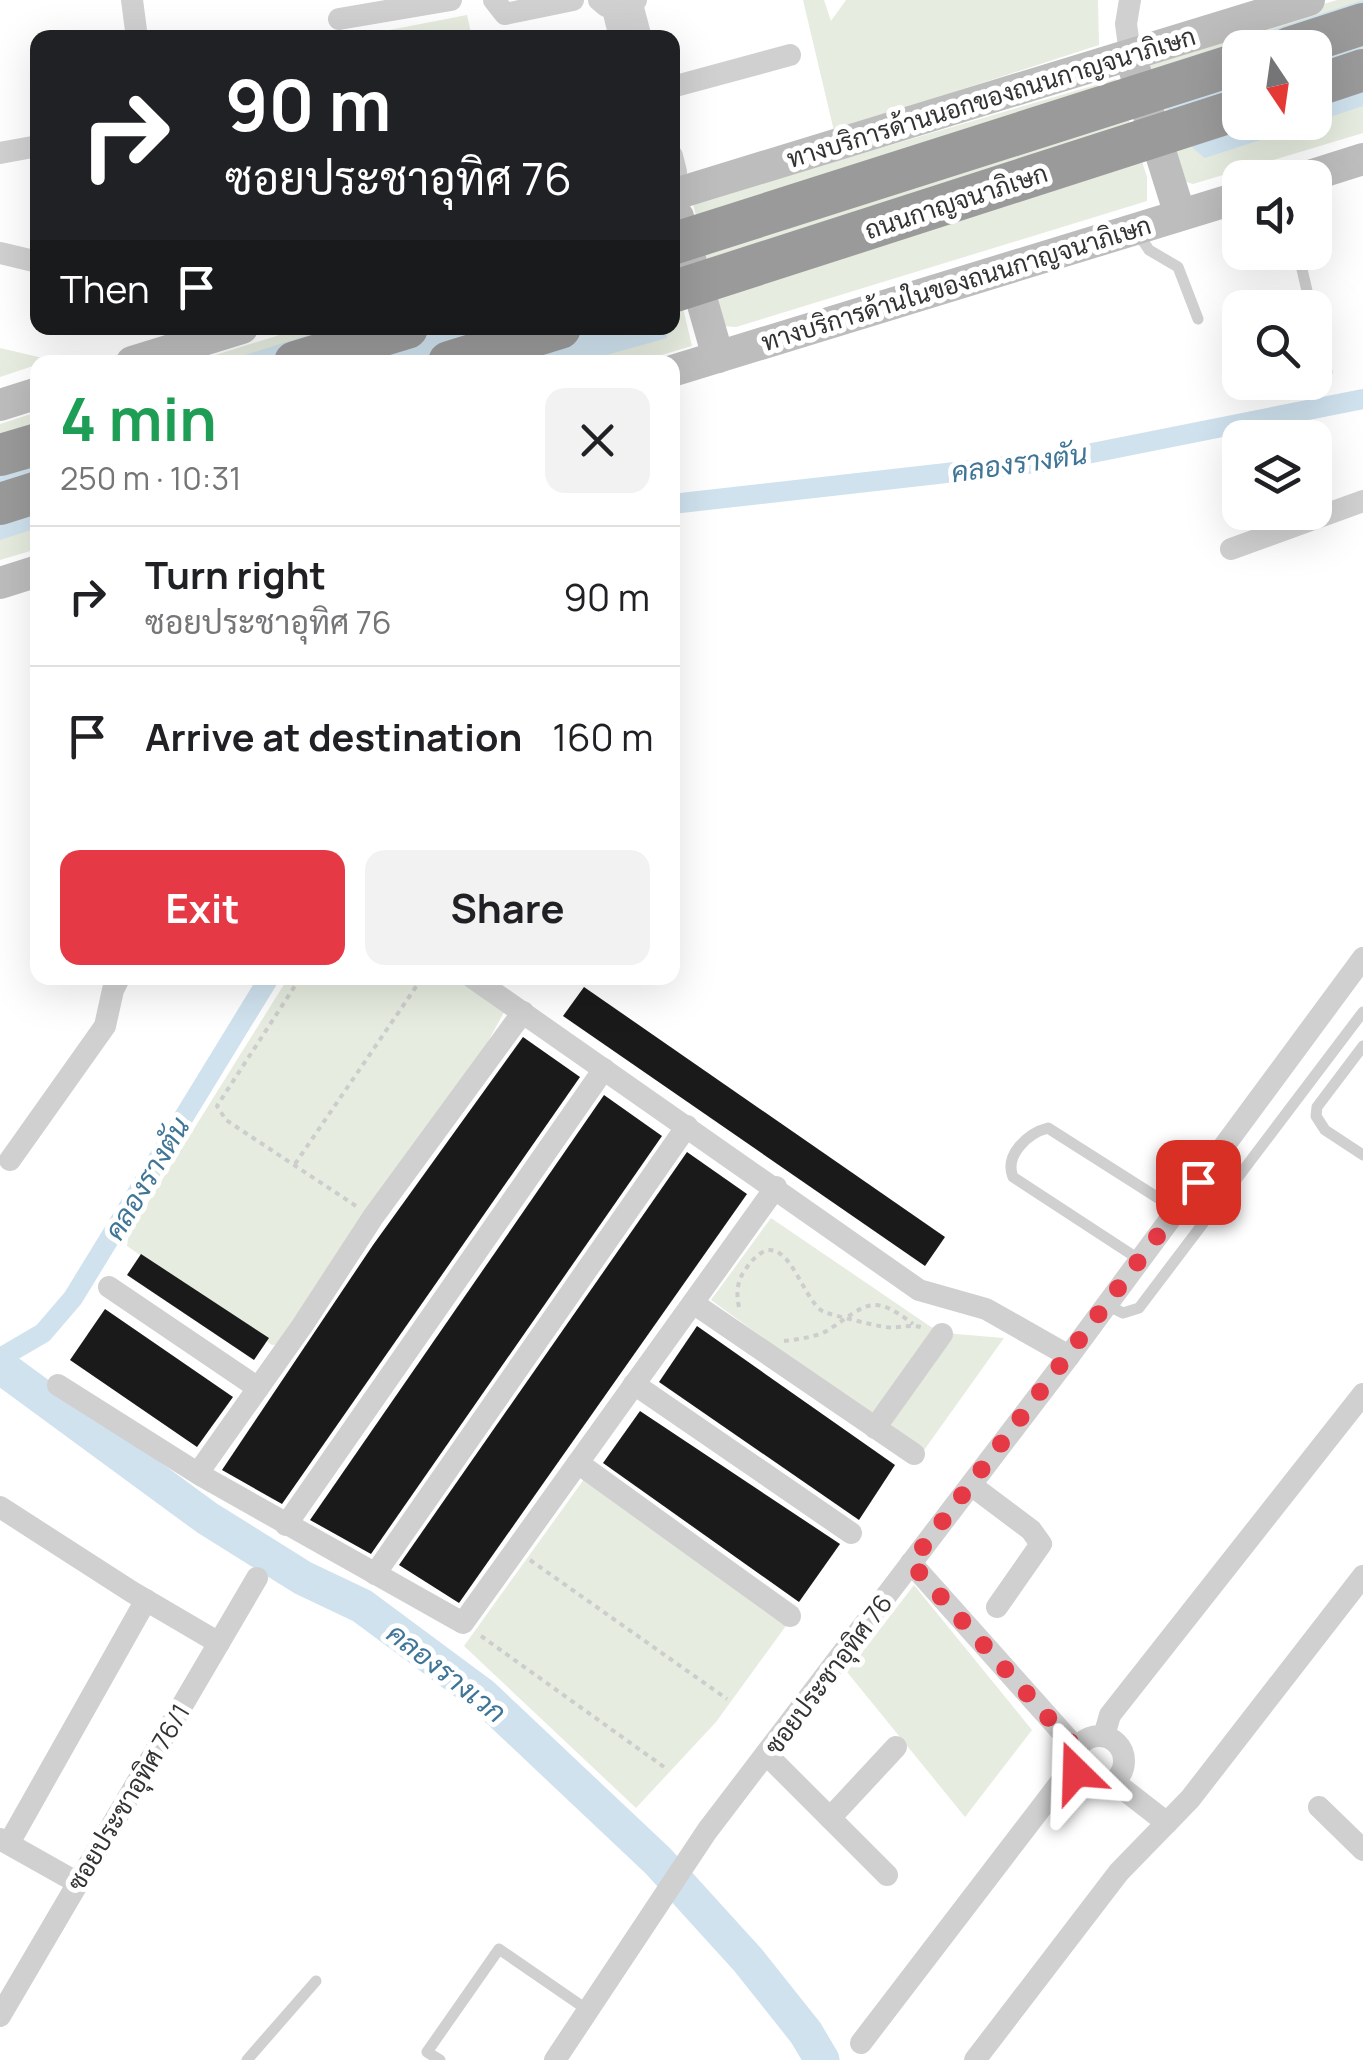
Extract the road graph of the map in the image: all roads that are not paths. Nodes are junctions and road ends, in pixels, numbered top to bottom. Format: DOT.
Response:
graph roads {
  1 [pos="132,0"];
  2 [pos="451,0"];
  3 [pos="494,0"];
  4 [pos="573,0"];
  5 [pos="1130,0"];
  6 [pos="1309,0"];
  7 [pos="620,3"];
  8 [pos="339,19"];
  9 [pos="1363,24"];
  10 [pos="136,30"];
  11 [pos="620,30"];
  12 [pos="636,30"];
  13 [pos="1332,34"];
  14 [pos="1130,53"];
  15 [pos="790,55"];
  16 [pos="1222,69"];
  17 [pos="1363,70"];
  18 [pos="1332,80"];
  19 [pos="680,84"];
  20 [pos="1222,115"];
  21 [pos="30,147"];
  22 [pos="0,153"];
  23 [pos="1363,159"];
  24 [pos="1332,169"];
  25 [pos="680,193"];
  26 [pos="1222,202"];
  27 [pos="1180,215"];
  28 [pos="680,223"];
  29 [pos="1134,229"];
  30 [pos="680,241"];
  31 [pos="0,253"];
  32 [pos="30,260"];
  33 [pos="680,289"];
  34 [pos="1198,319"];
  35 [pos="219,335"];
  36 [pos="383,335"];
  37 [pos="537,335"];
  38 [pos="155,355"];
  39 [pos="319,355"];
  40 [pos="472,355"];
  41 [pos="718,356"];
  42 [pos="680,368"];
  43 [pos="30,396"];
  44 [pos="0,405"];
  45 [pos="30,447"];
  46 [pos="0,456"];
  47 [pos="30,495"];
  48 [pos="1363,501"];
  49 [pos="0,504"];
  50 [pos="1231,549"];
  51 [pos="30,574"];
  52 [pos="0,583"];
  53 [pos="1363,958"];
  54 [pos="117,985"];
  55 [pos="483,985"];
  56 [pos="523,1012"];
  57 [pos="1363,1012"];
  58 [pos="1363,1046"];
  59 [pos="604,1069"];
  60 [pos="687,1126"];
  61 [pos="1363,1155"];
  62 [pos="10,1160"];
  63 [pos="776,1187"];
  64 [pos="1176,1210"];
  65 [pos="1140,1260"];
  66 [pos="109,1287"];
  67 [pos="693,1302"];
  68 [pos="1107,1305"];
  69 [pos="942,1334"];
  70 [pos="1069,1356"];
  71 [pos="634,1384"];
  72 [pos="58,1385"];
  73 [pos="258,1388"];
  74 [pos="1363,1394"];
  75 [pos="875,1428"];
  76 [pos="914,1454"];
  77 [pos="578,1463"];
  78 [pos="198,1473"];
  79 [pos="972,1484"];
  80 [pos="0,1507"];
  81 [pos="286,1525"];
  82 [pos="851,1534"];
  83 [pos="911,1563"];
  84 [pos="374,1574"];
  85 [pos="1363,1576"];
  86 [pos="256,1578"];
  87 [pos="146,1600"];
  88 [pos="997,1607"];
  89 [pos="790,1616"];
  90 [pos="219,1643"];
  91 [pos="1104,1736"];
  92 [pos="896,1747"];
  93 [pos="766,1754"];
  94 [pos="1076,1761"];
  95 [pos="1113,1781"];
  96 [pos="1319,1807"];
  97 [pos="830,1818"];
  98 [pos="1167,1823"];
  99 [pos="4,1841"];
  100 [pos="1363,1850"];
  101 [pos="887,1875"];
  102 [pos="78,1883"];
  103 [pos="316,1981"];
  104 [pos="589,2011"];
  105 [pos="0,2016"];
  106 [pos="860,2044"];
  107 [pos="248,2060"];
  108 [pos="440,2060"];
  109 [pos="554,2060"];
  110 [pos="975,2060"];
  1 -- 10 [label="street"];
  2 -- 8 [label="street"];
  3 -- 4 [label="street"];
  5 -- 14 [label="street"];
  6 -- 14 [label="main road, ทางบริการด้านนอกของถนนกาญจนาภิเษก"];
  7 -- 11 [label="street"];
  7 -- 12 [label="street"];
  9 -- 13 [label="highway"];
  14 -- 25 [label="main road, ทางบริการด้านนอกของถนนกาญจนาภิเษก"];
  14 -- 27 [label="main road"];
  15 -- 19 [label="street"];
  16 -- 30 [label="highway, ถนนกาญจนาภิเษก, bridge"];
  17 -- 18 [label="highway"];
  20 -- 33 [label="highway, ถนนกาญจนาภิเษก, bridge"];
  21 -- 22 [label="street"];
  23 -- 24 [label="main road"];
  26 -- 27 [label="main road, ทางบริการด้านในของถนนกาญจนาภิเษก"];
  27 -- 29 [label="main road, ทางบริการด้านในของถนนกาญจนาภิเษก"];
  28 -- 41 [label="main road"];
  29 -- 34 [label="lane"];
  29 -- 41 [label="main road, ทางบริการด้านในของถนนกาญจนาภิเษก"];
  31 -- 32 [label="street"];
  35 -- 38 [label="main road"];
  36 -- 39 [label="highway"];
  37 -- 40 [label="highway"];
  41 -- 42 [label="main road, ทางบริการด้านในของถนนกาญจนาภิเษก"];
  43 -- 44 [label="main road"];
  45 -- 46 [label="highway"];
  47 -- 49 [label="highway"];
  48 -- 50 [label="street"];
  51 -- 52 [label="main road"];
  53 -- 64 [label="street, ซอยประชาอุทิศ 76"];
  54 -- 62 [label="street"];
  55 -- 56 [label="street"];
  56 -- 59 [label="street"];
  56 -- 73 [label="street"];
  57 -- 68 [label="lane"];
  58 -- 61 [label="lane"];
  59 -- 60 [label="street"];
  59 -- 81 [label="street"];
  60 -- 63 [label="street"];
  60 -- 84 [label="street"];
  63 -- 67 [label="street"];
  63 -- 70 [label="street"];
  64 -- 65 [label="street, ซอยประชาอุทิศ 76"];
  64 -- 65 [label="lane"];
  65 -- 68 [label="street, ซอยประชาอุทิศ 76"];
  66 -- 73 [label="street"];
  67 -- 71 [label="street"];
  67 -- 75 [label="street"];
  68 -- 70 [label="street, ซอยประชาอุทิศ 76"];
  69 -- 75 [label="street"];
  70 -- 79 [label="street, ซอยประชาอุทิศ 76"];
  71 -- 77 [label="street"];
  71 -- 82 [label="street"];
  72 -- 78 [label="street"];
  73 -- 78 [label="street"];
  74 -- 91 [label="street"];
  75 -- 76 [label="street"];
  77 -- 84 [label="street"];
  77 -- 89 [label="street"];
  78 -- 81 [label="street"];
  79 -- 83 [label="street, ซอยประชาอุทิศ 76"];
  79 -- 88 [label="street"];
  80 -- 87 [label="street"];
  81 -- 84 [label="street"];
  83 -- 93 [label="street, ซอยประชาอุทิศ 76"];
  83 -- 94 [label="street"];
  85 -- 98 [label="street"];
  86 -- 90 [label="street, ซอยประชาอุทิศ 76/1"];
  87 -- 90 [label="street"];
  87 -- 99 [label="street"];
  90 -- 102 [label="street, ซอยประชาอุทิศ 76/1"];
  91 -- 94 [label="street"];
  91 -- 95 [label="street"];
  92 -- 97 [label="street"];
  93 -- 97 [label="street"];
  93 -- 104 [label="street, ซอยประชาอุทิศ 76"];
  94 -- 95 [label="street"];
  94 -- 106 [label="street"];
  95 -- 98 [label="street"];
  96 -- 100 [label="street"];
  97 -- 101 [label="street"];
  98 -- 110 [label="street"];
  99 -- 102 [label="street"];
  102 -- 105 [label="street, ซอยประชาอุทิศ 76/1"];
  103 -- 107 [label="lane"];
  104 -- 108 [label="lane"];
  104 -- 109 [label="street, ซอยประชาอุทิศ 76"];
}
